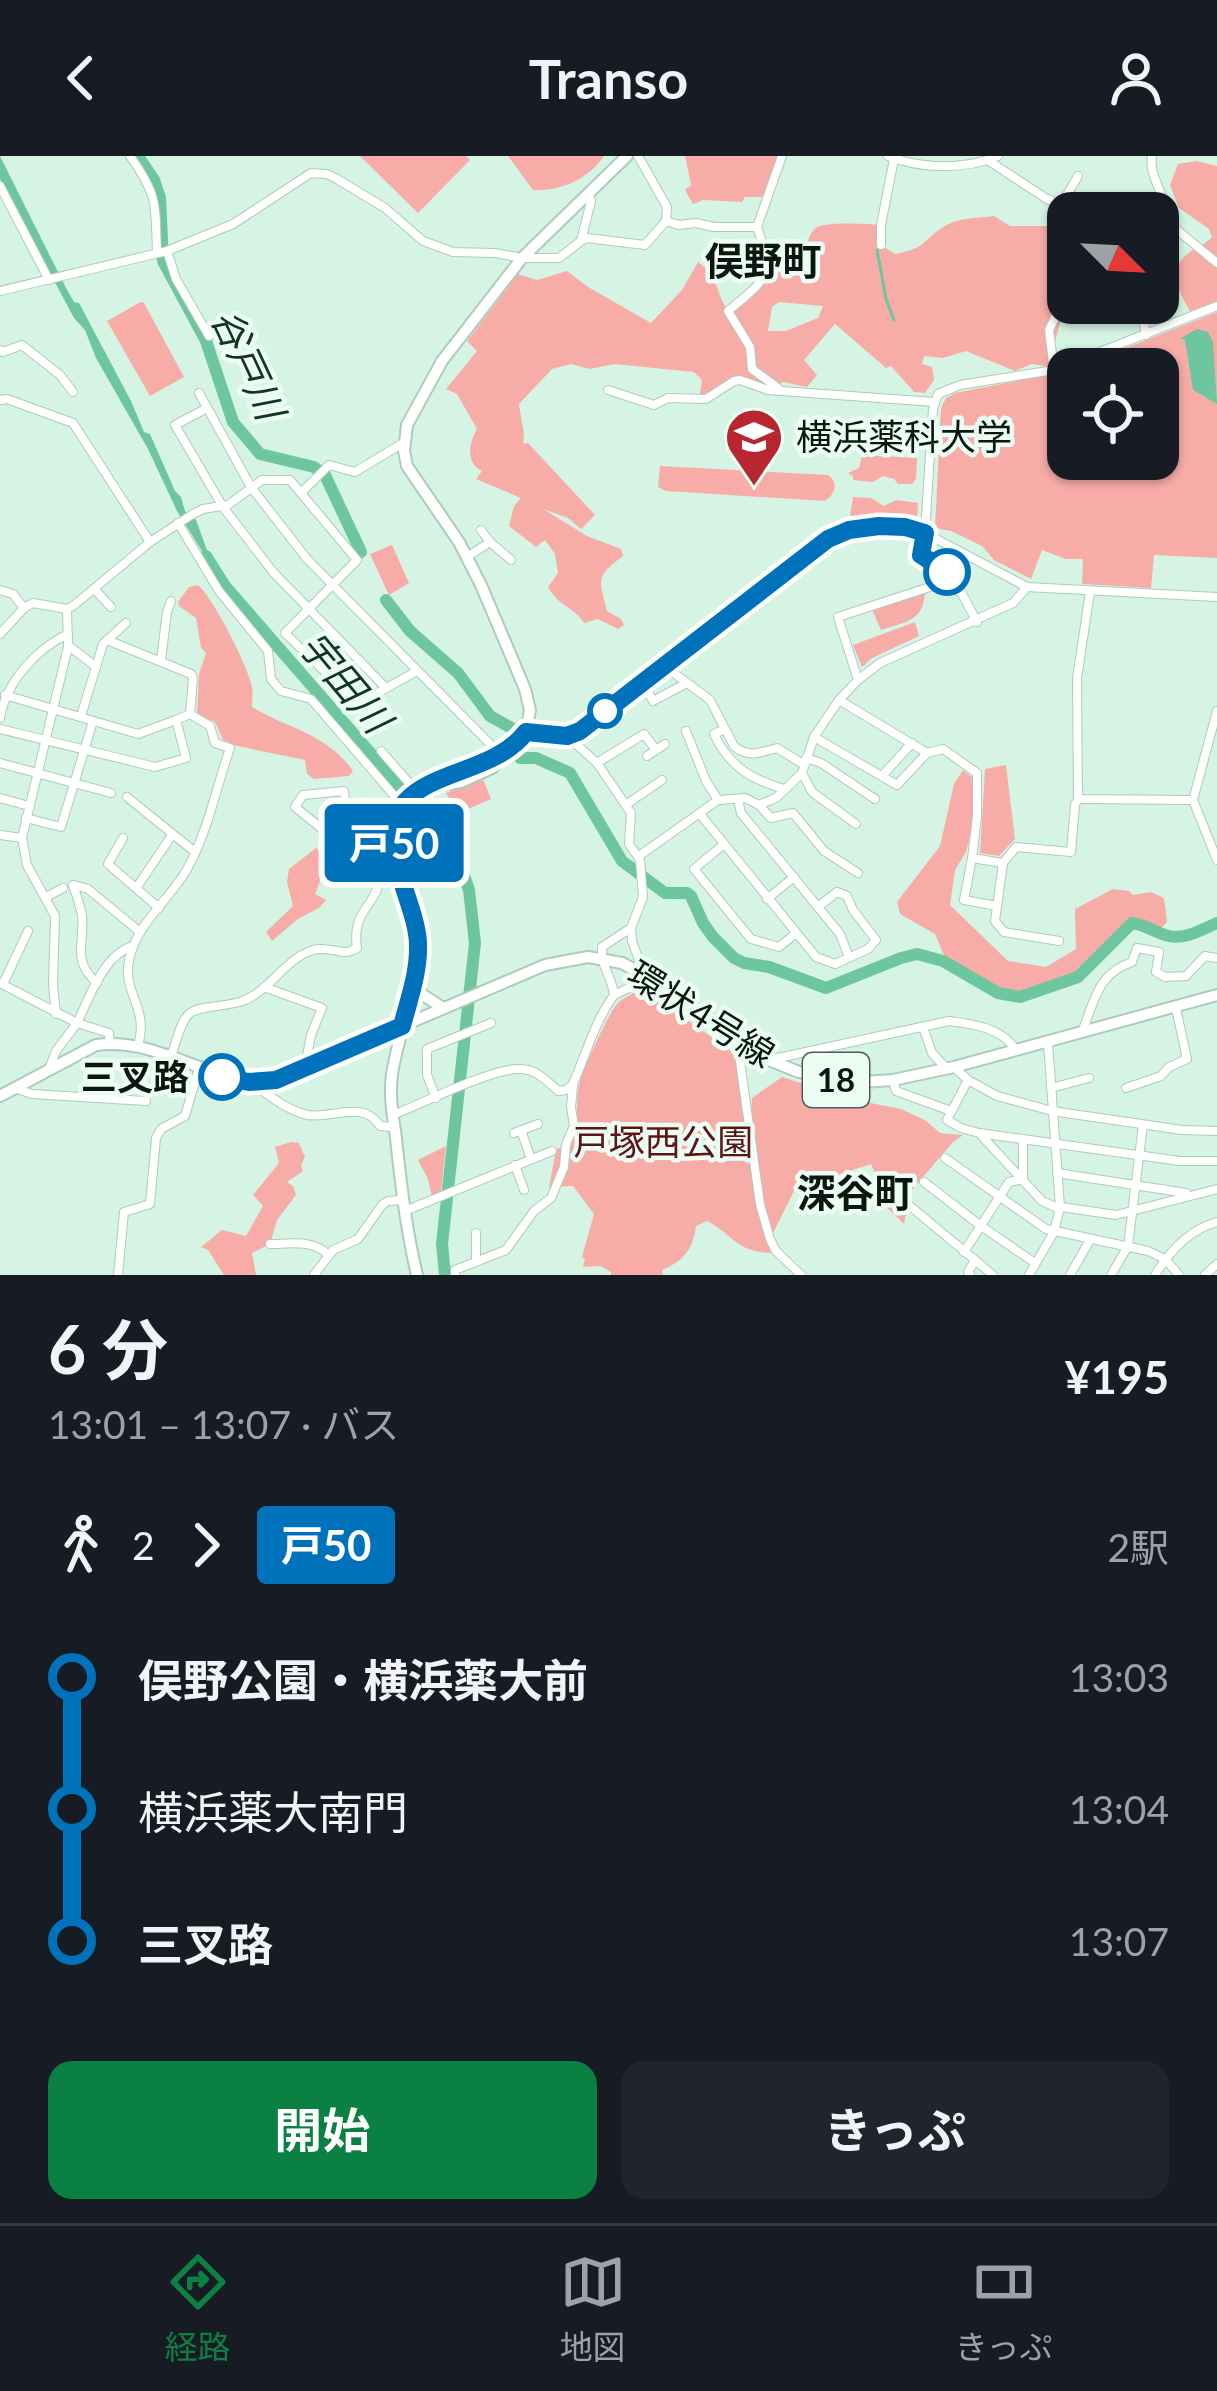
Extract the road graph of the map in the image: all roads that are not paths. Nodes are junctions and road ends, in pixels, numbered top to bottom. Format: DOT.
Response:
graph roads {
  1 [pos="130,156"];
  2 [pos="627,156"];
  3 [pos="638,156"];
  4 [pos="782,156"];
  5 [pos="1152,156"];
  6 [pos="891,158"];
  7 [pos="993,158"];
  8 [pos="1078,176"];
  9 [pos="1,190"];
  10 [pos="1069,192"];
  11 [pos="1159,192"];
  12 [pos="589,195"];
  13 [pos="1047,196"];
  14 [pos="666,221"];
  15 [pos="757,227"];
  16 [pos="1179,233"];
  17 [pos="581,241"];
  18 [pos="881,245"];
  19 [pos="161,252"];
  20 [pos="522,258"];
  21 [pos="1217,263"];
  22 [pos="51,280"];
  23 [pos="0,291"];
  24 [pos="1217,306"];
  25 [pos="1146,324"];
  26 [pos="1146,335"];
  27 [pos="209,336"];
  28 [pos="1112,348"];
  29 [pos="0,350"];
  30 [pos="1047,371"];
  31 [pos="608,390"];
  32 [pos="781,390"];
  33 [pos="73,392"];
  34 [pos="199,393"];
  35 [pos="0,400"];
  36 [pos="934,402"];
  37 [pos="207,408"];
  38 [pos="404,443"];
  39 [pos="251,487"];
  40 [pos="301,493"];
  41 [pos="224,507"];
  42 [pos="179,523"];
  43 [pos="482,530"];
  44 [pos="925,533"];
  45 [pos="150,542"];
  46 [pos="490,542"];
  47 [pos="467,557"];
  48 [pos="511,560"];
  49 [pos="331,586"];
  50 [pos="1027,587"];
  51 [pos="0,590"];
  52 [pos="95,590"];
  53 [pos="1090,592"];
  54 [pos="1217,597"];
  55 [pos="171,601"];
  56 [pos="111,607"];
  57 [pos="24,608"];
  58 [pos="67,609"];
  59 [pos="307,610"];
  60 [pos="976,622"];
  61 [pos="126,623"];
  62 [pos="0,634"];
  63 [pos="68,639"];
  64 [pos="107,640"];
  65 [pos="161,660"];
  66 [pos="663,665"];
  67 [pos="95,666"];
  68 [pos="417,671"];
  69 [pos="857,680"];
  70 [pos="643,682"];
  71 [pos="687,683"];
  72 [pos="386,688"];
  73 [pos="5,695"];
  74 [pos="839,700"];
  75 [pos="53,707"];
  76 [pos="1217,711"];
  77 [pos="190,714"];
  78 [pos="81,716"];
  79 [pos="0,718"];
  80 [pos="176,720"];
  81 [pos="93,721"];
  82 [pos="0,729"];
  83 [pos="725,729"];
  84 [pos="686,731"];
  85 [pos="526,732"];
  86 [pos="567,736"];
  87 [pos="814,737"];
  88 [pos="45,742"];
  89 [pos="912,743"];
  90 [pos="656,750"];
  91 [pos="380,751"];
  92 [pos="85,752"];
  93 [pos="927,753"];
  94 [pos="501,755"];
  95 [pos="0,763"];
  96 [pos="597,763"];
  97 [pos="804,765"];
  98 [pos="38,774"];
  99 [pos="882,776"];
  100 [pos="662,780"];
  101 [pos="75,783"];
  102 [pos="785,789"];
  103 [pos="111,793"];
  104 [pos="414,796"];
  105 [pos="127,797"];
  106 [pos="0,798"];
  107 [pos="738,799"];
  108 [pos="875,799"];
  109 [pos="1078,799"];
  110 [pos="718,800"];
  111 [pos="1193,800"];
  112 [pos="627,805"];
  113 [pos="759,805"];
  114 [pos="29,806"];
  115 [pos="699,814"];
  116 [pos="26,818"];
  117 [pos="856,824"];
  118 [pos="348,828"];
  119 [pos="0,835"];
  120 [pos="172,835"];
  121 [pos="22,838"];
  122 [pos="123,838"];
  123 [pos="394,844"];
  124 [pos="722,844"];
  125 [pos="195,852"];
  126 [pos="639,856"];
  127 [pos="972,858"];
  128 [pos="448,860"];
  129 [pos="1217,860"];
  130 [pos="397,862"];
  131 [pos="1003,862"];
  132 [pos="858,873"];
  133 [pos="794,877"];
  134 [pos="69,886"];
  135 [pos="137,887"];
  136 [pos="46,897"];
  137 [pos="767,899"];
  138 [pos="819,906"];
  139 [pos="997,906"];
  140 [pos="159,908"];
  141 [pos="631,928"];
  142 [pos="28,931"];
  143 [pos="140,932"];
  144 [pos="795,934"];
  145 [pos="1059,941"];
  146 [pos="134,945"];
  147 [pos="602,957"];
  148 [pos="849,957"];
  149 [pos="1217,958"];
  150 [pos="416,976"];
  151 [pos="650,978"];
  152 [pos="97,983"];
  153 [pos="1,984"];
  154 [pos="264,987"];
  155 [pos="614,995"];
  156 [pos="1217,995"];
  157 [pos="443,1008"];
  158 [pos="1176,1008"];
  159 [pos="56,1014"];
  160 [pos="77,1023"];
  161 [pos="491,1023"];
  162 [pos="402,1026"];
  163 [pos="923,1027"];
  164 [pos="1081,1034"];
  165 [pos="737,1039"];
  166 [pos="110,1043"];
  167 [pos="1048,1043"];
  168 [pos="138,1046"];
  169 [pos="1017,1051"];
  170 [pos="170,1057"];
  171 [pos="769,1060"];
  172 [pos="950,1067"];
  173 [pos="199,1068"];
  174 [pos="49,1069"];
  175 [pos="304,1069"];
  176 [pos="1089,1078"];
  177 [pos="893,1080"];
  178 [pos="968,1080"];
  179 [pos="262,1082"];
  180 [pos="573,1084"];
  181 [pos="14,1088"];
  182 [pos="1051,1088"];
  183 [pos="1126,1088"];
  184 [pos="0,1096"];
  185 [pos="436,1098"];
  186 [pos="146,1101"];
  187 [pos="951,1111"];
  188 [pos="1052,1111"];
  189 [pos="394,1121"];
  190 [pos="538,1124"];
  191 [pos="1143,1125"];
  192 [pos="1217,1131"];
  193 [pos="979,1133"];
  194 [pos="1023,1139"];
  195 [pos="1054,1143"];
  196 [pos="552,1151"];
  197 [pos="1139,1156"];
  198 [pos="531,1159"];
  199 [pos="945,1159"];
  200 [pos="1217,1161"];
  201 [pos="515,1166"];
  202 [pos="1057,1173"];
  203 [pos="1023,1179"];
  204 [pos="923,1181"];
  205 [pos="1135,1184"];
  206 [pos="1217,1189"];
  207 [pos="524,1190"];
  208 [pos="1193,1194"];
  209 [pos="999,1197"];
  210 [pos="402,1206"];
  211 [pos="910,1206"];
  212 [pos="1060,1208"];
  213 [pos="1131,1211"];
  214 [pos="1217,1222"];
  215 [pos="980,1226"];
  216 [pos="1054,1232"];
  217 [pos="476,1233"];
  218 [pos="1090,1240"];
  219 [pos="270,1244"];
  220 [pos="1128,1246"];
  221 [pos="964,1252"];
  222 [pos="328,1256"];
  223 [pos="1165,1258"];
  224 [pos="476,1262"];
  225 [pos="974,1262"];
  226 [pos="1035,1263"];
  227 [pos="1217,1264"];
  228 [pos="118,1275"];
  229 [pos="314,1275"];
  230 [pos="417,1275"];
  231 [pos="455,1275"];
  232 [pos="801,1275"];
  233 [pos="970,1275"];
  234 [pos="993,1275"];
  235 [pos="1029,1275"];
  236 [pos="1070,1275"];
  237 [pos="1111,1275"];
  238 [pos="1155,1275"];
  239 [pos="1179,1275"];
  240 [pos="1205,1275"];
  1 -- 19 [label="street"];
  2 -- 12 [label="main road"];
  3 -- 14 [label="street"];
  4 -- 15 [label="street"];
  5 -- 11 [label="street"];
  6 -- 7 [label="street"];
  6 -- 18 [label="street"];
  7 -- 13 [label="street"];
  8 -- 10 [label="street"];
  9 -- 22 [label="street"];
  12 -- 17 [label="street"];
  12 -- 20 [label="main road"];
  14 -- 15 [label="street"];
  14 -- 17 [label="street"];
  15 -- 32 [label="street"];
  16 -- 21 [label="street"];
  17 -- 20 [label="street"];
  19 -- 20 [label="street"];
  19 -- 22 [label="street"];
  19 -- 27 [label="street"];
  20 -- 38 [label="main road"];
  22 -- 23 [label="street"];
  24 -- 26 [label="street"];
  25 -- 26 [label="street"];
  26 -- 28 [label="street"];
  29 -- 33 [label="street"];
  30 -- 36 [label="street"];
  31 -- 32 [label="street"];
  32 -- 36 [label="street"];
  34 -- 37 [label="street"];
  35 -- 45 [label="street"];
  36 -- 44 [label="street"];
  37 -- 39 [label="street"];
  37 -- 41 [label="street"];
  38 -- 40 [label="street"];
  38 -- 47 [label="main road"];
  39 -- 40 [label="street"];
  39 -- 41 [label="street"];
  39 -- 49 [label="street"];
  40 -- 49 [label="street"];
  41 -- 42 [label="street"];
  41 -- 59 [label="street"];
  42 -- 45 [label="street"];
  42 -- 104 [label="street"];
  43 -- 46 [label="street"];
  44 -- 50 [label="street"];
  44 -- 66 [label="street"];
  45 -- 52 [label="street"];
  46 -- 47 [label="street"];
  46 -- 48 [label="street"];
  47 -- 85 [label="main road"];
  49 -- 59 [label="street"];
  49 -- 68 [label="street"];
  50 -- 53 [label="street"];
  50 -- 60 [label="street"];
  51 -- 57 [label="street"];
  52 -- 56 [label="street"];
  52 -- 58 [label="street"];
  53 -- 54 [label="street"];
  53 -- 109 [label="street"];
  55 -- 65 [label="street"];
  57 -- 58 [label="street"];
  57 -- 62 [label="street"];
  58 -- 63 [label="street"];
  59 -- 72 [label="street"];
  59 -- 72 [label="street"];
  60 -- 69 [label="street"];
  60 -- 69 [label="street"];
  61 -- 64 [label="street"];
  63 -- 67 [label="street"];
  63 -- 73 [label="street"];
  63 -- 75 [label="street"];
  64 -- 65 [label="street"];
  64 -- 67 [label="street"];
  65 -- 77 [label="street"];
  66 -- 70 [label="street"];
  66 -- 71 [label="street"];
  67 -- 78 [label="street"];
  68 -- 72 [label="street"];
  68 -- 94 [label="street"];
  69 -- 74 [label="street"];
  70 -- 71 [label="street"];
  70 -- 86 [label="street"];
  71 -- 83 [label="street"];
  73 -- 75 [label="street"];
  73 -- 79 [label="street"];
  74 -- 87 [label="street"];
  74 -- 89 [label="street"];
  75 -- 78 [label="street"];
  75 -- 88 [label="street"];
  76 -- 111 [label="street"];
  77 -- 80 [label="street"];
  77 -- 125 [label="street"];
  78 -- 81 [label="street"];
  80 -- 81 [label="street"];
  80 -- 92 [label="street"];
  81 -- 92 [label="street"];
  82 -- 88 [label="street"];
  83 -- 97 [label="street"];
  83 -- 102 [label="street"];
  84 -- 110 [label="street"];
  85 -- 86 [label="street"];
  85 -- 94 [label="main road"];
  86 -- 96 [label="street"];
  87 -- 97 [label="street"];
  87 -- 99 [label="street"];
  88 -- 92 [label="street"];
  88 -- 98 [label="street"];
  89 -- 93 [label="street"];
  89 -- 99 [label="street"];
  90 -- 96 [label="street"];
  91 -- 104 [label="street"];
  92 -- 101 [label="street"];
  93 -- 99 [label="street"];
  93 -- 127 [label="street"];
  94 -- 104 [label="main road"];
  95 -- 98 [label="street"];
  96 -- 112 [label="street"];
  97 -- 102 [label="street"];
  97 -- 108 [label="street"];
  97 -- 117 [label="street"];
  98 -- 101 [label="street"];
  98 -- 114 [label="street"];
  100 -- 112 [label="street"];
  101 -- 103 [label="street"];
  101 -- 116 [label="street"];
  102 -- 113 [label="street"];
  104 -- 123 [label="main road"];
  104 -- 128 [label="street"];
  105 -- 120 [label="street"];
  106 -- 114 [label="street"];
  107 -- 110 [label="street"];
  107 -- 113 [label="street"];
  107 -- 133 [label="street"];
  109 -- 111 [label="street"];
  109 -- 131 [label="street"];
  110 -- 115 [label="street"];
  111 -- 129 [label="street"];
  112 -- 126 [label="street"];
  113 -- 132 [label="street"];
  114 -- 116 [label="street"];
  115 -- 124 [label="street"];
  115 -- 126 [label="street"];
  116 -- 121 [label="street"];
  118 -- 118 [label="street"];
  118 -- 123 [label="street"];
  119 -- 121 [label="street"];
  120 -- 125 [label="street"];
  120 -- 135 [label="street"];
  121 -- 136 [label="street"];
  122 -- 135 [label="street"];
  123 -- 130 [label="main road"];
  124 -- 137 [label="street"];
  124 -- 144 [label="street"];
  125 -- 140 [label="street"];
  126 -- 141 [label="street"];
  127 -- 131 [label="street"];
  127 -- 139 [label="street"];
  130 -- 150 [label="main road"];
  130 -- 154 [label="street"];
  131 -- 139 [label="street"];
  133 -- 137 [label="street"];
  133 -- 138 [label="street"];
  134 -- 136 [label="street"];
  134 -- 143 [label="street"];
  134 -- 152 [label="street"];
  135 -- 140 [label="street"];
  136 -- 159 [label="street"];
  137 -- 144 [label="street"];
  138 -- 148 [label="street"];
  138 -- 148 [label="street"];
  139 -- 145 [label="street"];
  140 -- 143 [label="street"];
  141 -- 147 [label="street"];
  141 -- 151 [label="street"];
  142 -- 153 [label="street"];
  143 -- 146 [label="street"];
  144 -- 148 [label="street"];
  146 -- 152 [label="street"];
  146 -- 168 [label="street"];
  147 -- 151 [label="main road, 環状4号線 / 18"];
  147 -- 155 [label="street"];
  147 -- 157 [label="main road, 環状4号線"];
  149 -- 164 [label="street"];
  150 -- 157 [label="main road"];
  150 -- 162 [label="main road"];
  151 -- 155 [label="street"];
  151 -- 165 [label="main road, 環状4号線 / 18"];
  152 -- 160 [label="street"];
  153 -- 159 [label="street"];
  154 -- 170 [label="street"];
  154 -- 175 [label="street"];
  155 -- 180 [label="street"];
  156 -- 158 [label="main road, 環状4号線 / 18"];
  157 -- 162 [label="main road, 環状4号線"];
  158 -- 164 [label="main road, 環状4号線 / 18"];
  158 -- 183 [label="street"];
  159 -- 160 [label="street"];
  160 -- 166 [label="street"];
  160 -- 174 [label="street"];
  161 -- 185 [label="street"];
  162 -- 175 [label="main road, 環状4号線"];
  162 -- 189 [label="main road"];
  163 -- 169 [label="street"];
  163 -- 171 [label="street"];
  163 -- 172 [label="street"];
  164 -- 167 [label="main road, 環状4号線 / 18"];
  165 -- 171 [label="main road, 環状4号線 / 18"];
  165 -- 232 [label="street"];
  166 -- 168 [label="main road, 環状4号線"];
  166 -- 174 [label="main road, 環状4号線"];
  167 -- 169 [label="main road, 環状4号線 / 18"];
  167 -- 182 [label="street"];
  168 -- 170 [label="main road, 環状4号線"];
  169 -- 172 [label="main road, 環状4号線 / 18"];
  170 -- 173 [label="main road, 環状4号線"];
  171 -- 177 [label="main road, 環状4号線 / 18"];
  172 -- 177 [label="main road, 環状4号線 / 18"];
  172 -- 178 [label="street"];
  173 -- 179 [label="main road, 環状4号線"];
  173 -- 228 [label="street"];
  174 -- 181 [label="main road, 環状4号線"];
  175 -- 179 [label="main road, 環状4号線"];
  176 -- 182 [label="street"];
  177 -- 187 [label="street"];
  178 -- 187 [label="street"];
  178 -- 188 [label="street"];
  179 -- 189 [label="street"];
  180 -- 185 [label="street"];
  180 -- 224 [label="street"];
  181 -- 184 [label="main road, 環状4号線"];
  181 -- 186 [label="street"];
  182 -- 188 [label="street"];
  185 -- 189 [label="street"];
  187 -- 193 [label="street"];
  188 -- 191 [label="street"];
  188 -- 195 [label="street"];
  189 -- 210 [label="main road"];
  190 -- 198 [label="street"];
  191 -- 192 [label="street"];
  191 -- 197 [label="street"];
  193 -- 194 [label="street"];
  193 -- 203 [label="street"];
  194 -- 195 [label="street"];
  194 -- 203 [label="street"];
  195 -- 197 [label="street"];
  195 -- 202 [label="street"];
  196 -- 198 [label="street"];
  197 -- 200 [label="street"];
  197 -- 205 [label="street"];
  198 -- 201 [label="street"];
  199 -- 209 [label="street"];
  201 -- 207 [label="street"];
  201 -- 210 [label="street"];
  202 -- 205 [label="street"];
  202 -- 212 [label="street"];
  203 -- 209 [label="street"];
  203 -- 212 [label="street"];
  204 -- 215 [label="street"];
  205 -- 208 [label="street"];
  205 -- 213 [label="street"];
  206 -- 208 [label="street"];
  208 -- 213 [label="street"];
  209 -- 215 [label="street"];
  209 -- 216 [label="street"];
  210 -- 222 [label="street"];
  210 -- 230 [label="main road"];
  211 -- 221 [label="street"];
  212 -- 213 [label="street"];
  212 -- 216 [label="street"];
  213 -- 220 [label="street"];
  214 -- 223 [label="street"];
  215 -- 221 [label="street"];
  215 -- 226 [label="street"];
  216 -- 218 [label="street"];
  216 -- 226 [label="street"];
  217 -- 224 [label="street"];
  218 -- 220 [label="street"];
  218 -- 236 [label="street"];
  219 -- 222 [label="street"];
  220 -- 223 [label="street"];
  220 -- 237 [label="street"];
  221 -- 225 [label="street"];
  222 -- 229 [label="street"];
  223 -- 238 [label="street"];
  223 -- 239 [label="street"];
  224 -- 231 [label="street"];
  225 -- 233 [label="street"];
  225 -- 234 [label="street"];
  226 -- 235 [label="street"];
  227 -- 240 [label="street"];
}
